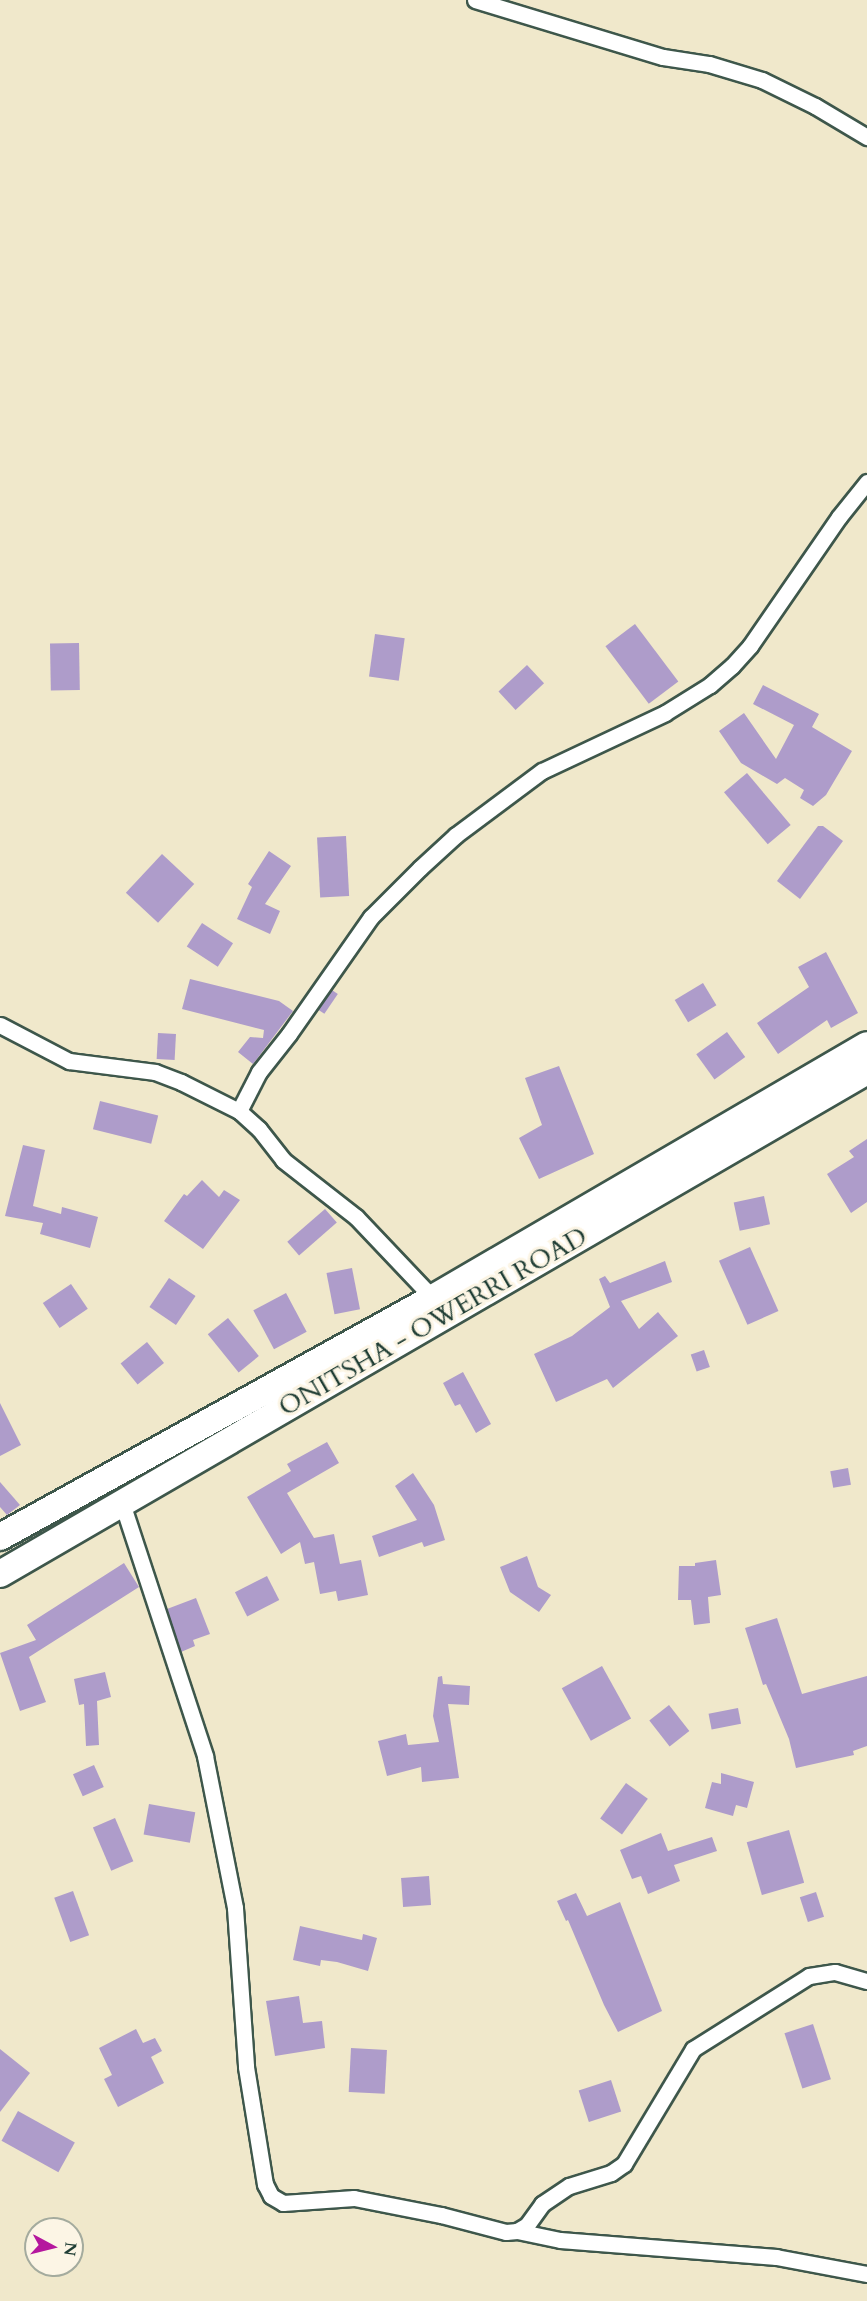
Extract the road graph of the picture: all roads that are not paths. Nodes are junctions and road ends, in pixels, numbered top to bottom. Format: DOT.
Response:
graph roads {
  1 [pos="475,0"];
  2 [pos="867,137"];
  3 [pos="867,482"];
  4 [pos="0,1025"];
  5 [pos="867,1045"];
  6 [pos="867,1071"];
  7 [pos="239,1111"];
  8 [pos="433,1298"];
  9 [pos="122,1503"];
  10 [pos="0,1537"];
  11 [pos="0,1574"];
  12 [pos="867,1981"];
  13 [pos="517,2231"];
  14 [pos="867,2274"];
  1 -- 2 [label="street"];
  3 -- 7 [label="street"];
  4 -- 7 [label="street"];
  5 -- 8 [label="highway, ONITSHA - OWERRI ROAD"];
  6 -- 9 [label="highway, ONITSHA - OWERRI ROAD"];
  7 -- 8 [label="street"];
  8 -- 10 [label="highway, ONITSHA - OWERRI ROAD"];
  9 -- 11 [label="highway, ONITSHA - OWERRI ROAD"];
  9 -- 13 [label="street"];
  12 -- 13 [label="street"];
  13 -- 14 [label="street"];
}
